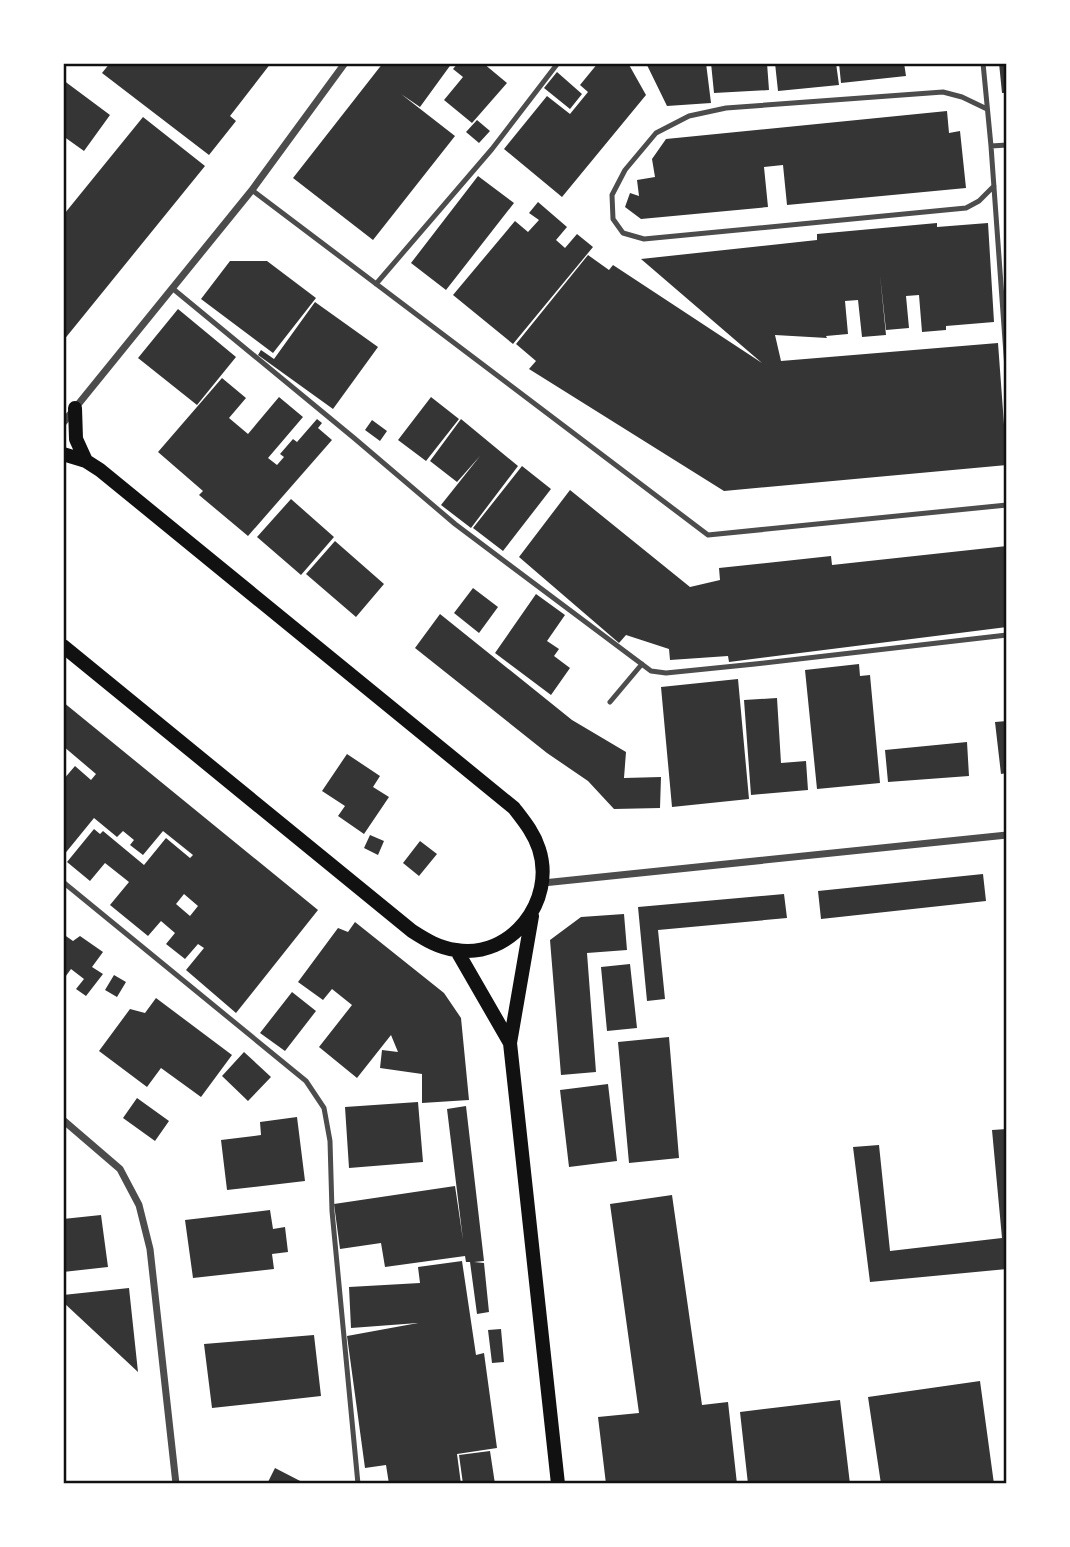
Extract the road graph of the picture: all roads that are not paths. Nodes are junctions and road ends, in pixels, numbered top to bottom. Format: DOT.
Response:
graph roads {
  1 [pos="345,63"];
  2 [pos="558,63"];
  3 [pos="983,63"];
  4 [pos="987,109"];
  5 [pos="1007,145"];
  6 [pos="991,146"];
  7 [pos="994,186"];
  8 [pos="252,190"];
  9 [pos="376,284"];
  10 [pos="172,288"];
  11 [pos="1007,368"];
  12 [pos="75,408"];
  13 [pos="63,423"];
  14 [pos="63,454"];
  15 [pos="86,461"];
  16 [pos="1007,505"];
  17 [pos="1007,635"];
  18 [pos="63,646"];
  19 [pos="642,664"];
  20 [pos="610,702"];
  21 [pos="1007,835"];
  22 [pos="63,883"];
  23 [pos="543,883"];
  24 [pos="532,913"];
  25 [pos="457,951"];
  26 [pos="510,1043"];
  27 [pos="63,1119"];
  28 [pos="176,1484"];
  29 [pos="358,1484"];
  30 [pos="558,1484"];
  1 -- 8 [label="street"];
  2 -- 9 [label="lane"];
  3 -- 4 [label="lane"];
  4 -- 6 [label="lane"];
  4 -- 7 [label="lane"];
  5 -- 6 [label="lane"];
  6 -- 7 [label="lane"];
  7 -- 11 [label="lane"];
  8 -- 9 [label="lane"];
  8 -- 10 [label="street"];
  9 -- 16 [label="lane"];
  10 -- 12 [label="street"];
  10 -- 19 [label="lane"];
  12 -- 13 [label="street"];
  12 -- 15 [label="main road"];
  14 -- 15 [label="main road"];
  15 -- 23 [label="main road"];
  17 -- 19 [label="lane"];
  18 -- 25 [label="main road"];
  19 -- 20 [label="lane"];
  21 -- 23 [label="street"];
  22 -- 29 [label="lane"];
  23 -- 24 [label="main road"];
  24 -- 25 [label="main road"];
  24 -- 26 [label="main road"];
  25 -- 26 [label="main road"];
  26 -- 30 [label="main road"];
  27 -- 28 [label="street"];
}
